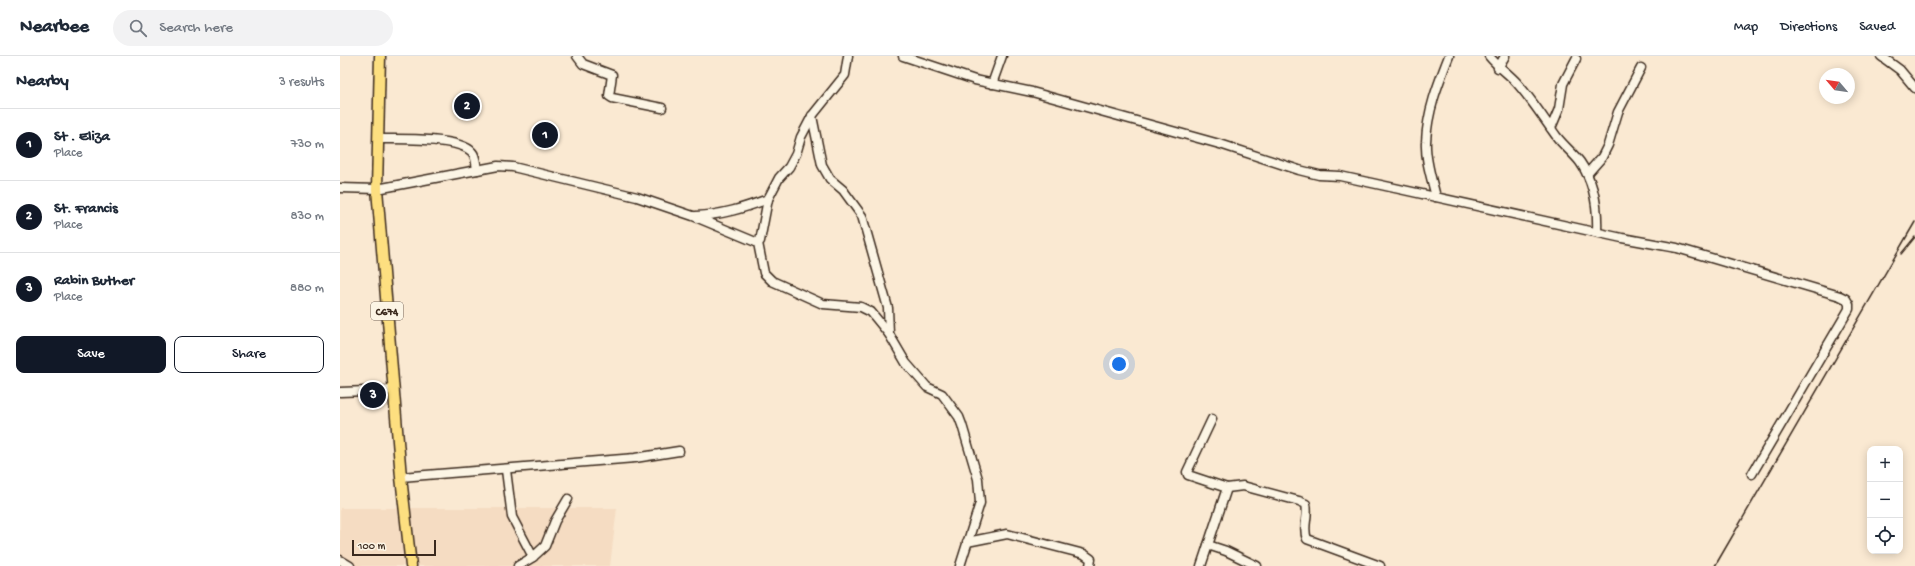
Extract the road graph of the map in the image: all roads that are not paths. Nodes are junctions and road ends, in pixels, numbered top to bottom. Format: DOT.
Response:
graph roads {
  1 [pos="380,56"];
  2 [pos="577,56"];
  3 [pos="848,56"];
  4 [pos="903,56"];
  5 [pos="1002,56"];
  6 [pos="1448,56"];
  7 [pos="1489,56"];
  8 [pos="1505,56"];
  9 [pos="1881,56"];
  10 [pos="1576,59"];
  11 [pos="1498,68"];
  12 [pos="1641,68"];
  13 [pos="992,84"];
  14 [pos="1915,88"];
  15 [pos="662,108"];
  16 [pos="812,116"];
  17 [pos="1551,128"];
  18 [pos="378,139"];
  19 [pos="477,170"];
  20 [pos="1587,174"];
  21 [pos="340,188"];
  22 [pos="377,189"];
  23 [pos="1436,197"];
  24 [pos="768,199"];
  25 [pos="693,216"];
  26 [pos="1598,232"];
  27 [pos="758,243"];
  28 [pos="889,334"];
  29 [pos="393,390"];
  30 [pos="340,392"];
  31 [pos="1212,419"];
  32 [pos="679,451"];
  33 [pos="506,470"];
  34 [pos="1752,474"];
  35 [pos="401,477"];
  36 [pos="1227,488"];
  37 [pos="568,499"];
  38 [pos="967,542"];
  39 [pos="1208,545"];
  40 [pos="533,557"];
  41 [pos="340,560"];
  42 [pos="350,566"];
  43 [pos="411,566"];
  44 [pos="518,566"];
  45 [pos="960,566"];
  46 [pos="1090,566"];
  47 [pos="1201,566"];
  48 [pos="1257,566"];
  49 [pos="1380,566"];
  1 -- 18 [label="main road, C674"];
  2 -- 15 [label="street"];
  3 -- 16 [label="street"];
  4 -- 13 [label="street"];
  5 -- 13 [label="street"];
  6 -- 23 [label="street"];
  7 -- 11 [label="street"];
  8 -- 11 [label="street"];
  9 -- 14 [label="street"];
  10 -- 17 [label="street"];
  11 -- 17 [label="street"];
  12 -- 20 [label="street"];
  13 -- 23 [label="street"];
  16 -- 24 [label="street"];
  16 -- 28 [label="street"];
  17 -- 20 [label="street"];
  18 -- 19 [label="street"];
  18 -- 22 [label="main road, C674"];
  19 -- 22 [label="street"];
  19 -- 25 [label="street"];
  20 -- 26 [label="street"];
  21 -- 22 [label="street"];
  22 -- 29 [label="main road, C674"];
  23 -- 26 [label="street"];
  24 -- 25 [label="street"];
  24 -- 27 [label="street"];
  25 -- 27 [label="street"];
  26 -- 34 [label="street"];
  27 -- 28 [label="street"];
  28 -- 38 [label="street"];
  29 -- 30 [label="street"];
  29 -- 35 [label="main road, C674"];
  31 -- 36 [label="street"];
  32 -- 33 [label="street"];
  33 -- 35 [label="street"];
  33 -- 40 [label="street"];
  35 -- 43 [label="main road, C674"];
  36 -- 39 [label="street"];
  36 -- 49 [label="street"];
  37 -- 40 [label="street"];
  38 -- 45 [label="street"];
  38 -- 46 [label="street"];
  39 -- 47 [label="street"];
  39 -- 48 [label="street"];
  40 -- 44 [label="street"];
  41 -- 42 [label="street"];
}
